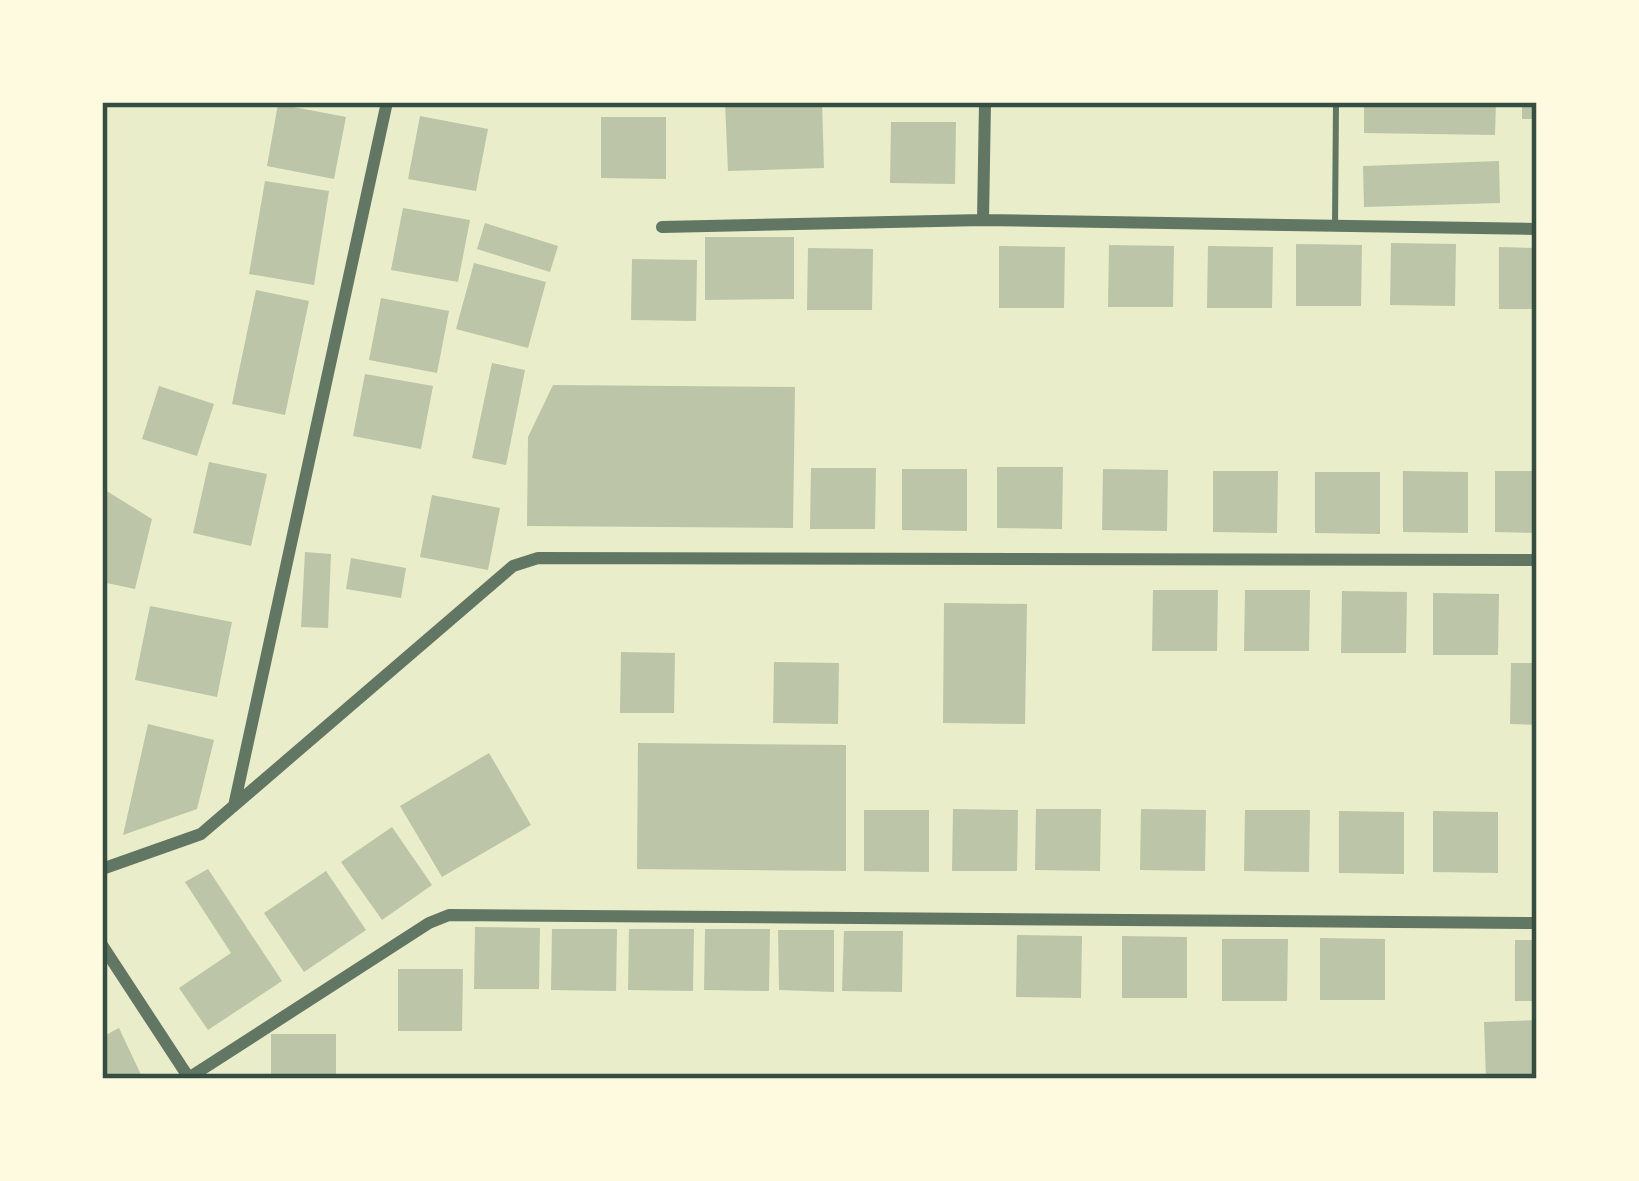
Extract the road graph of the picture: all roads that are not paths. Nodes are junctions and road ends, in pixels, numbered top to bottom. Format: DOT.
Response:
graph roads {
  1 [pos="387,102"];
  2 [pos="986,102"];
  3 [pos="1336,102"];
  4 [pos="983,220"];
  5 [pos="662,226"];
  6 [pos="1335,226"];
  7 [pos="1537,229"];
  8 [pos="1537,560"];
  9 [pos="234,807"];
  10 [pos="102,869"];
  11 [pos="1537,923"];
  12 [pos="102,945"];
  13 [pos="188,1078"];
  1 -- 9 [label="street"];
  2 -- 4 [label="street"];
  3 -- 6 [label="lane"];
  4 -- 5 [label="street"];
  4 -- 6 [label="street"];
  6 -- 7 [label="street"];
  8 -- 9 [label="street"];
  9 -- 10 [label="street"];
  11 -- 13 [label="street"];
  12 -- 13 [label="street"];
}
